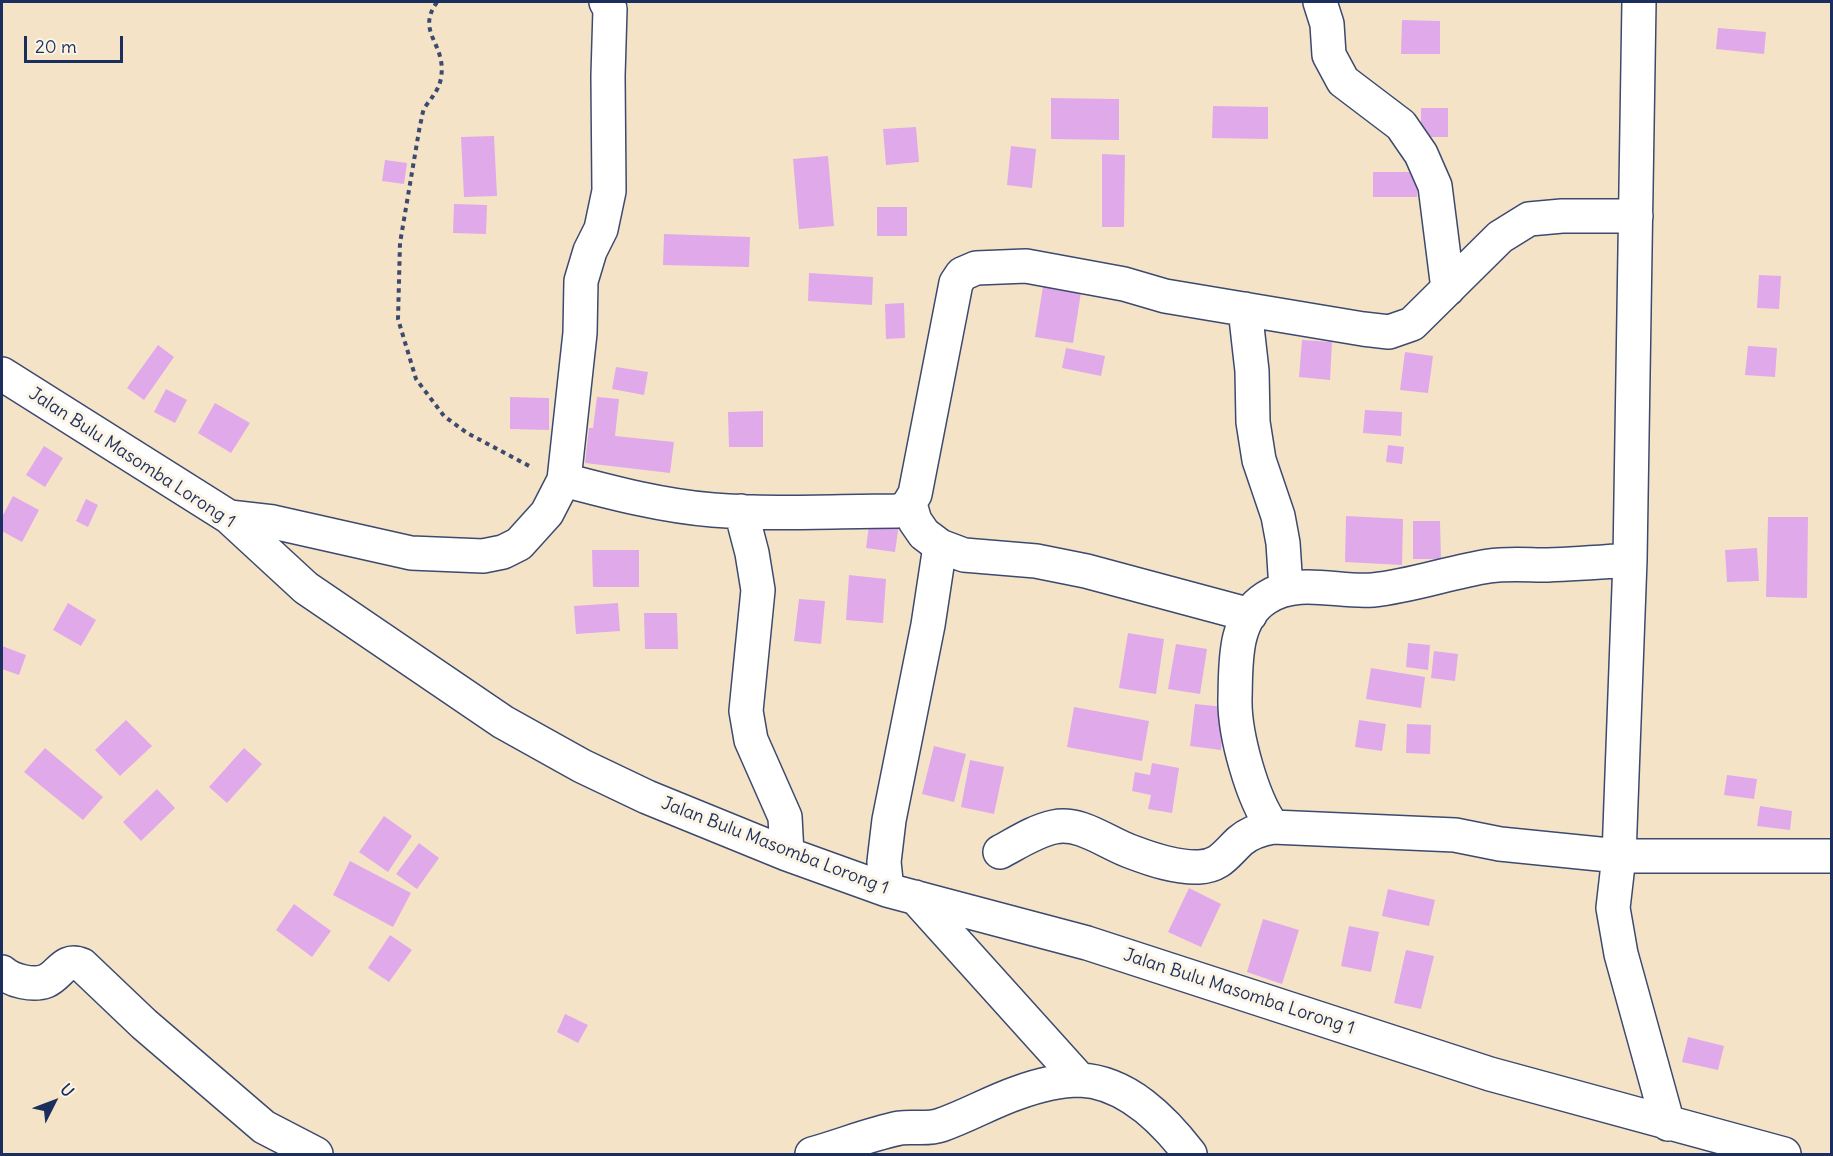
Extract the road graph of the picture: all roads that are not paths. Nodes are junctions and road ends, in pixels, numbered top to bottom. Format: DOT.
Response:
graph roads {
  1 [pos="606,2"];
  2 [pos="1320,2"];
  3 [pos="1639,2"];
  4 [pos="1636,216"];
  5 [pos="1448,289"];
  6 [pos="1245,309"];
  7 [pos="2,374"];
  8 [pos="564,480"];
  9 [pos="909,504"];
  10 [pos="741,511"];
  11 [pos="229,517"];
  12 [pos="940,546"];
  13 [pos="1630,560"];
  14 [pos="1286,589"];
  15 [pos="1250,615"];
  16 [pos="1273,827"];
  17 [pos="1000,852"];
  18 [pos="787,854"];
  19 [pos="1619,856"];
  20 [pos="1832,856"];
  21 [pos="901,893"];
  22 [pos="2,972"];
  23 [pos="1080,1080"];
  24 [pos="1668,1124"];
  25 [pos="316,1155"];
  26 [pos="812,1155"];
  27 [pos="1190,1155"];
  28 [pos="1784,1155"];
  1 -- 8 [label="street"];
  2 -- 5 [label="street"];
  3 -- 4 [label="street"];
  4 -- 5 [label="street"];
  4 -- 13 [label="street"];
  5 -- 6 [label="street"];
  6 -- 9 [label="street"];
  6 -- 14 [label="street"];
  7 -- 11 [label="street, Jalan Bulu Masomba Lorong 1"];
  8 -- 10 [label="street"];
  8 -- 11 [label="street"];
  9 -- 10 [label="street"];
  9 -- 12 [label="street"];
  10 -- 18 [label="street"];
  11 -- 18 [label="street, Jalan Bulu Masomba Lorong 1"];
  12 -- 15 [label="street"];
  12 -- 21 [label="street"];
  13 -- 14 [label="street"];
  13 -- 19 [label="street"];
  14 -- 15 [label="street"];
  15 -- 16 [label="street"];
  16 -- 17 [label="street"];
  16 -- 19 [label="street"];
  18 -- 21 [label="street, Jalan Bulu Masomba Lorong 1"];
  19 -- 20 [label="street"];
  19 -- 24 [label="street"];
  21 -- 23 [label="street"];
  21 -- 24 [label="street, Jalan Bulu Masomba Lorong 1"];
  22 -- 25 [label="street"];
  23 -- 26 [label="street"];
  23 -- 27 [label="street"];
  24 -- 28 [label="street, Jalan Bulu Masomba Lorong 1"];
}
